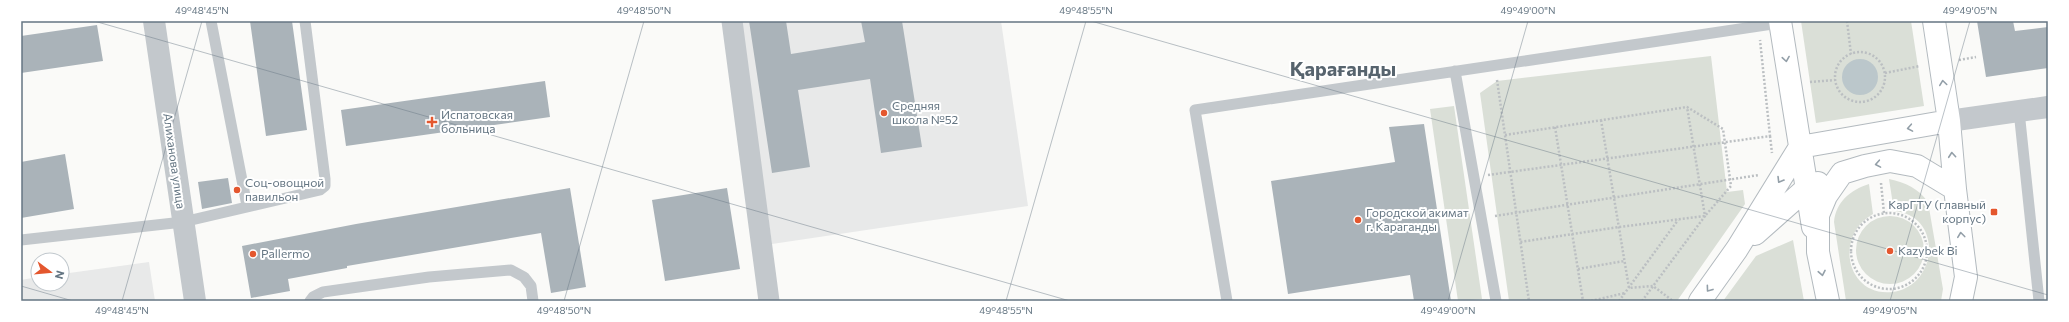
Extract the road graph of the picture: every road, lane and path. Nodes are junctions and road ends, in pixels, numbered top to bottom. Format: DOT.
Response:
graph roads {
  1 [pos="154,21"];
  2 [pos="212,21"];
  3 [pos="305,21"];
  4 [pos="732,21"];
  5 [pos="1847,21"];
  6 [pos="1934,21"];
  7 [pos="1780,22"];
  8 [pos="1758,26"];
  9 [pos="1851,54"];
  10 [pos="1495,65"];
  11 [pos="1455,71"];
  12 [pos="1687,107"];
  13 [pos="2048,107"];
  14 [pos="2020,111"];
  15 [pos="1601,120"];
  16 [pos="1949,121"];
  17 [pos="1555,127"];
  18 [pos="1505,135"];
  19 [pos="1725,142"];
  20 [pos="1693,146"];
  21 [pos="1800,147"];
  22 [pos="1608,158"];
  23 [pos="1561,165"];
  24 [pos="1510,172"];
  25 [pos="1842,173"];
  26 [pos="1766,174"];
  27 [pos="1474,177"];
  28 [pos="1730,180"];
  29 [pos="1881,183"];
  30 [pos="1700,184"];
  31 [pos="1807,188"];
  32 [pos="1955,189"];
  33 [pos="1614,198"];
  34 [pos="1568,205"];
  35 [pos="247,206"];
  36 [pos="1516,213"];
  37 [pos="1884,213"];
  38 [pos="1705,216"];
  39 [pos="1481,218"];
  40 [pos="1678,219"];
  41 [pos="183,222"];
  42 [pos="1619,226"];
  43 [pos="1572,234"];
  44 [pos="21,240"];
  45 [pos="1520,242"];
  46 [pos="1737,249"];
  47 [pos="1818,252"];
  48 [pos="1624,261"];
  49 [pos="1578,269"];
  50 [pos="1653,286"];
  51 [pos="1629,288"];
  52 [pos="1625,293"];
  53 [pos="1965,299"];
  54 [pos="195,301"];
  55 [pos="310,301"];
  56 [pos="533,301"];
  57 [pos="769,301"];
  58 [pos="1227,301"];
  59 [pos="1496,301"];
  60 [pos="1529,301"];
  61 [pos="1583,301"];
  62 [pos="1591,301"];
  63 [pos="1619,301"];
  64 [pos="1642,301"];
  65 [pos="1673,301"];
  66 [pos="1700,301"];
  67 [pos="1828,301"];
  68 [pos="2039,301"];
  1 -- 41 [label="street, Алиханова улица"];
  2 -- 35 [label="lane"];
  3 -- 35 [label="lane"];
  4 -- 57 [label="street"];
  5 -- 9 [label="path"];
  16 -- 6 [label="main road, one-way"];
  7 -- 8 [label="lane"];
  7 -- 21 [label="main road, one-way"];
  8 -- 10 [label="lane"];
  8 -- 19 [label="path"];
  9 -- 9 [label="path"];
  10 -- 11 [label="lane"];
  10 -- 18 [label="path"];
  11 -- 27 [label="lane"];
  11 -- 58 [label="lane"];
  12 -- 15 [label="path"];
  12 -- 19 [label="path"];
  12 -- 20 [label="path"];
  13 -- 14 [label="street"];
  14 -- 16 [label="street"];
  14 -- 68 [label="lane"];
  15 -- 17 [label="path"];
  15 -- 22 [label="path"];
  16 -- 21 [label="main road, one-way"];
  32 -- 16 [label="main road, one-way"];
  17 -- 18 [label="path"];
  17 -- 23 [label="path"];
  18 -- 24 [label="path"];
  19 -- 20 [label="path"];
  19 -- 28 [label="path"];
  20 -- 22 [label="path"];
  20 -- 30 [label="path"];
  21 -- 31 [label="main road"];
  21 -- 46 [label="main road, one-way"];
  22 -- 23 [label="path"];
  22 -- 33 [label="path"];
  23 -- 24 [label="path"];
  23 -- 34 [label="path"];
  24 -- 27 [label="path"];
  24 -- 36 [label="path"];
  25 -- 31 [label="main road"];
  32 -- 25 [label="main road, one-way"];
  25 -- 47 [label="main road"];
  26 -- 28 [label="path"];
  27 -- 39 [label="lane"];
  28 -- 30 [label="path"];
  28 -- 38 [label="path"];
  29 -- 37 [label="path"];
  30 -- 33 [label="path"];
  30 -- 38 [label="path"];
  31 -- 46 [label="main road"];
  31 -- 47 [label="main road"];
  53 -- 32 [label="main road, one-way"];
  33 -- 34 [label="path"];
  33 -- 42 [label="path"];
  34 -- 36 [label="path"];
  34 -- 43 [label="path"];
  35 -- 41 [label="lane"];
  36 -- 39 [label="path"];
  36 -- 45 [label="path"];
  37 -- 37 [label="path"];
  38 -- 40 [label="path"];
  38 -- 50 [label="path"];
  39 -- 59 [label="lane"];
  40 -- 42 [label="path"];
  40 -- 51 [label="path"];
  41 -- 44 [label="lane"];
  41 -- 54 [label="street, Алиханова улица"];
  42 -- 43 [label="path"];
  42 -- 48 [label="path"];
  43 -- 45 [label="path"];
  43 -- 49 [label="path"];
  45 -- 60 [label="path"];
  46 -- 66 [label="main road, one-way"];
  47 -- 67 [label="main road, one-way"];
  48 -- 49 [label="path"];
  48 -- 51 [label="path"];
  49 -- 61 [label="path"];
  50 -- 51 [label="path"];
  50 -- 64 [label="path"];
  50 -- 65 [label="path"];
  51 -- 52 [label="path"];
  52 -- 62 [label="path"];
  52 -- 63 [label="path"];
  55 -- 56 [label="lane"];
}
